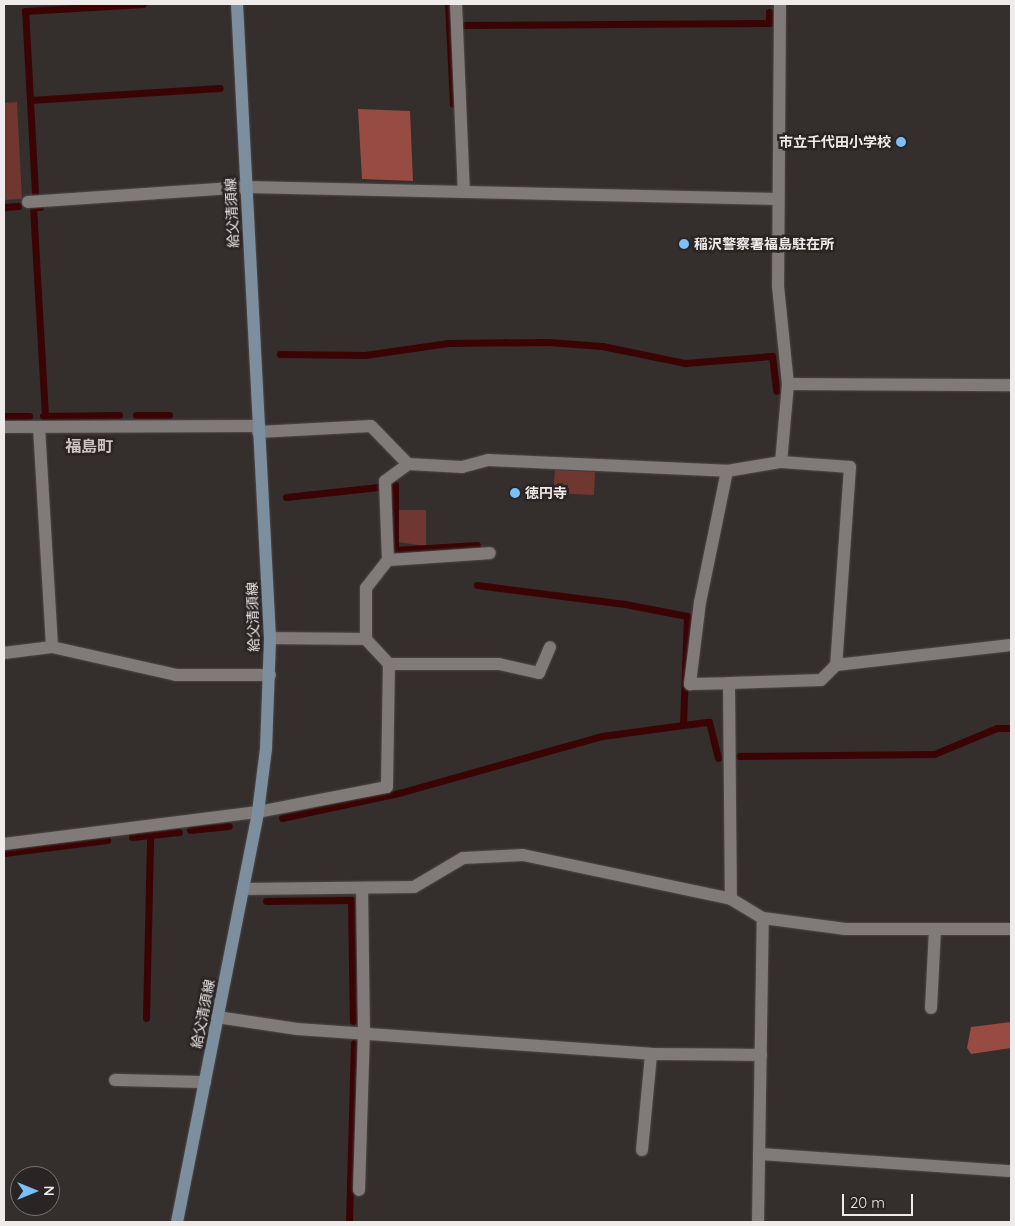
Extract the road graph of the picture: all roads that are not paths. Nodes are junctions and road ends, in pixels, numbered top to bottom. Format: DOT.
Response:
graph roads {
  1 [pos="237,4"];
  2 [pos="456,4"];
  3 [pos="780,4"];
  4 [pos="246,187"];
  5 [pos="464,192"];
  6 [pos="778,199"];
  7 [pos="28,202"];
  8 [pos="788,384"];
  9 [pos="1011,385"];
  10 [pos="4,427"];
  11 [pos="39,427"];
  12 [pos="258,429"];
  13 [pos="781,462"];
  14 [pos="408,464"];
  15 [pos="727,470"];
  16 [pos="490,553"];
  17 [pos="388,560"];
  18 [pos="270,638"];
  19 [pos="366,639"];
  20 [pos="1011,644"];
  21 [pos="52,647"];
  22 [pos="550,647"];
  23 [pos="4,653"];
  24 [pos="389,664"];
  25 [pos="836,665"];
  26 [pos="270,675"];
  27 [pos="729,683"];
  28 [pos="258,812"];
  29 [pos="4,844"];
  30 [pos="362,888"];
  31 [pos="243,889"];
  32 [pos="731,899"];
  33 [pos="762,918"];
  34 [pos="935,929"];
  35 [pos="1011,929"];
  36 [pos="931,1008"];
  37 [pos="217,1017"];
  38 [pos="364,1031"];
  39 [pos="651,1054"];
  40 [pos="760,1055"];
  41 [pos="114,1080"];
  42 [pos="205,1082"];
  43 [pos="642,1150"];
  44 [pos="758,1154"];
  45 [pos="1011,1170"];
  46 [pos="359,1190"];
  47 [pos="177,1222"];
  48 [pos="758,1222"];
  1 -- 4 [label="main road, 給父清須線"];
  2 -- 5 [label="street"];
  3 -- 6 [label="street"];
  4 -- 5 [label="street"];
  4 -- 7 [label="street"];
  4 -- 12 [label="main road, 給父清須線"];
  5 -- 6 [label="street"];
  6 -- 8 [label="street"];
  8 -- 9 [label="street"];
  8 -- 13 [label="street"];
  10 -- 11 [label="street"];
  11 -- 12 [label="street"];
  11 -- 21 [label="street"];
  12 -- 14 [label="street"];
  12 -- 18 [label="main road, 給父清須線"];
  13 -- 15 [label="street"];
  13 -- 25 [label="street"];
  14 -- 15 [label="street"];
  14 -- 17 [label="street"];
  15 -- 27 [label="street"];
  16 -- 17 [label="street"];
  17 -- 19 [label="street"];
  18 -- 19 [label="street"];
  18 -- 26 [label="main road, 給父清須線"];
  19 -- 24 [label="street"];
  20 -- 25 [label="street"];
  21 -- 23 [label="street"];
  21 -- 26 [label="street"];
  22 -- 24 [label="street"];
  24 -- 28 [label="street"];
  25 -- 27 [label="street"];
  26 -- 28 [label="main road, 給父清須線"];
  27 -- 32 [label="street"];
  28 -- 29 [label="street"];
  28 -- 31 [label="main road, 給父清須線"];
  30 -- 31 [label="street"];
  30 -- 32 [label="street"];
  30 -- 38 [label="street"];
  31 -- 37 [label="main road, 給父清須線"];
  32 -- 33 [label="street"];
  33 -- 34 [label="street"];
  33 -- 40 [label="street"];
  34 -- 35 [label="street"];
  34 -- 36 [label="street"];
  37 -- 38 [label="street"];
  37 -- 42 [label="main road, 給父清須線"];
  38 -- 39 [label="street"];
  38 -- 46 [label="street"];
  39 -- 40 [label="street"];
  39 -- 43 [label="street"];
  40 -- 44 [label="street"];
  41 -- 42 [label="street"];
  42 -- 47 [label="main road, 給父清須線"];
  44 -- 45 [label="street"];
  44 -- 48 [label="street"];
}
